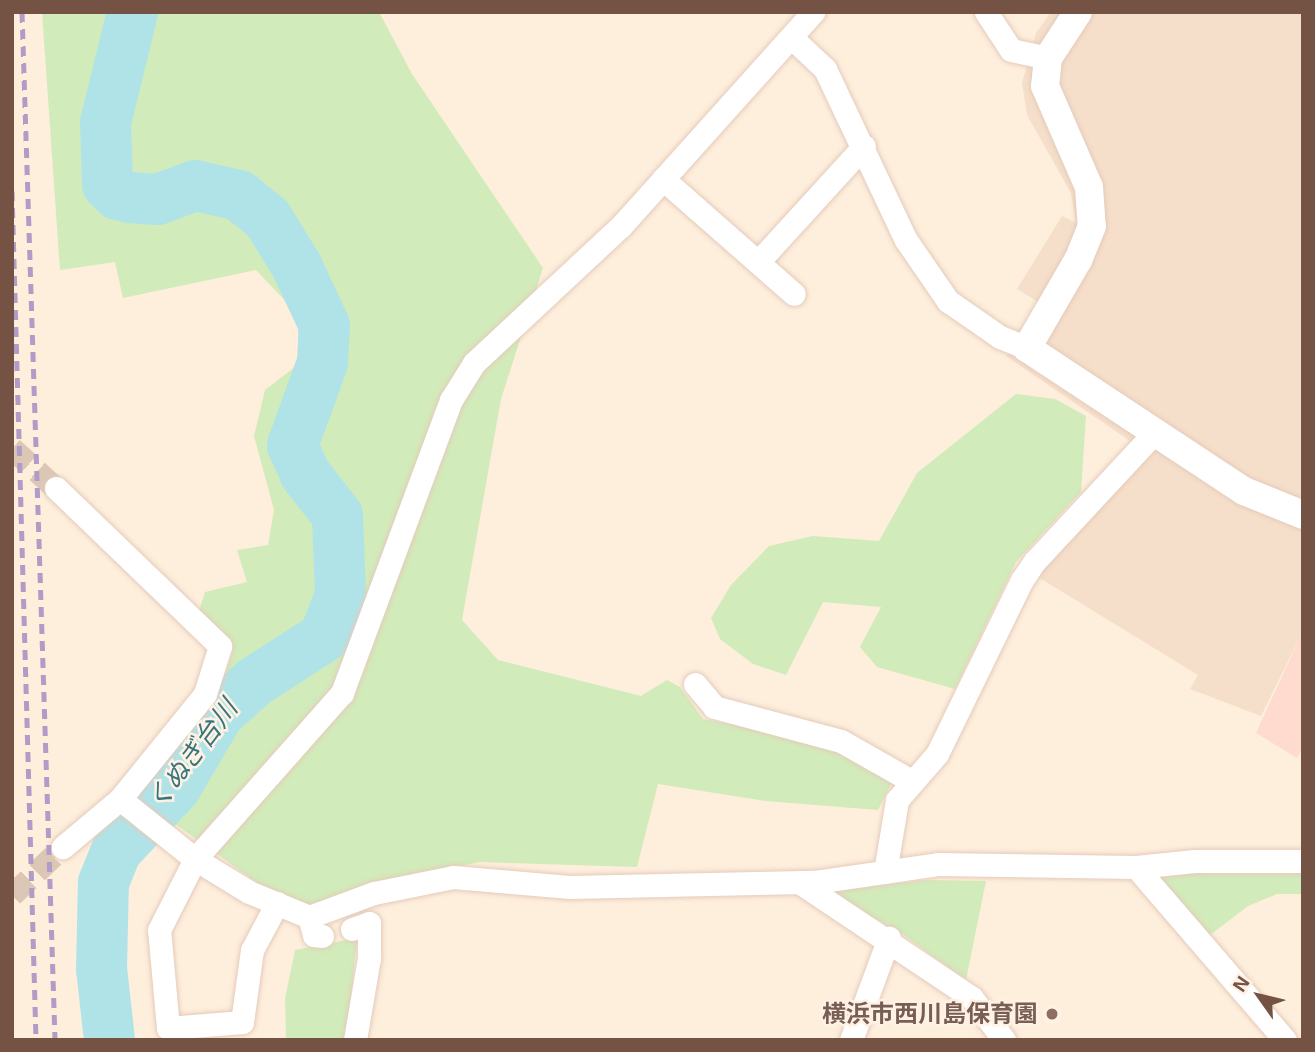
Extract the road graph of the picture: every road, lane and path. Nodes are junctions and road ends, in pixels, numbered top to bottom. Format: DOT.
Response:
graph roads {
  1 [pos="813,12"];
  2 [pos="986,12"];
  3 [pos="1078,12"];
  4 [pos="791,37"];
  5 [pos="1048,58"];
  6 [pos="864,146"];
  7 [pos="663,179"];
  8 [pos="758,262"];
  9 [pos="794,294"];
  10 [pos="1027,348"];
  11 [pos="1154,433"];
  12 [pos="56,488"];
  13 [pos="1303,515"];
  14 [pos="695,684"];
  15 [pos="910,780"];
  16 [pos="127,806"];
  17 [pos="63,847"];
  18 [pos="195,859"];
  19 [pos="1303,861"];
  20 [pos="1136,867"];
  21 [pos="885,872"];
  22 [pos="799,882"];
  23 [pos="277,903"];
  24 [pos="352,929"];
  25 [pos="889,939"];
  26 [pos="355,1040"];
  27 [pos="851,1040"];
  28 [pos="1004,1040"];
  29 [pos="1285,1040"];
  1 -- 4 [label="street"];
  2 -- 5 [label="street"];
  3 -- 5 [label="street"];
  4 -- 6 [label="street"];
  4 -- 7 [label="street"];
  5 -- 10 [label="street"];
  6 -- 8 [label="street"];
  6 -- 10 [label="street"];
  7 -- 8 [label="street"];
  7 -- 18 [label="street"];
  8 -- 9 [label="street"];
  10 -- 11 [label="street"];
  11 -- 13 [label="street"];
  11 -- 15 [label="street"];
  12 -- 16 [label="street"];
  14 -- 15 [label="street"];
  15 -- 21 [label="street"];
  16 -- 17 [label="street"];
  16 -- 18 [label="street"];
  18 -- 23 [label="street"];
  18 -- 23 [label="street"];
  19 -- 20 [label="street"];
  20 -- 21 [label="street"];
  20 -- 29 [label="street"];
  21 -- 22 [label="street"];
  22 -- 23 [label="street"];
  22 -- 25 [label="street"];
  24 -- 26 [label="street"];
  25 -- 27 [label="street"];
  25 -- 28 [label="street"];
}
